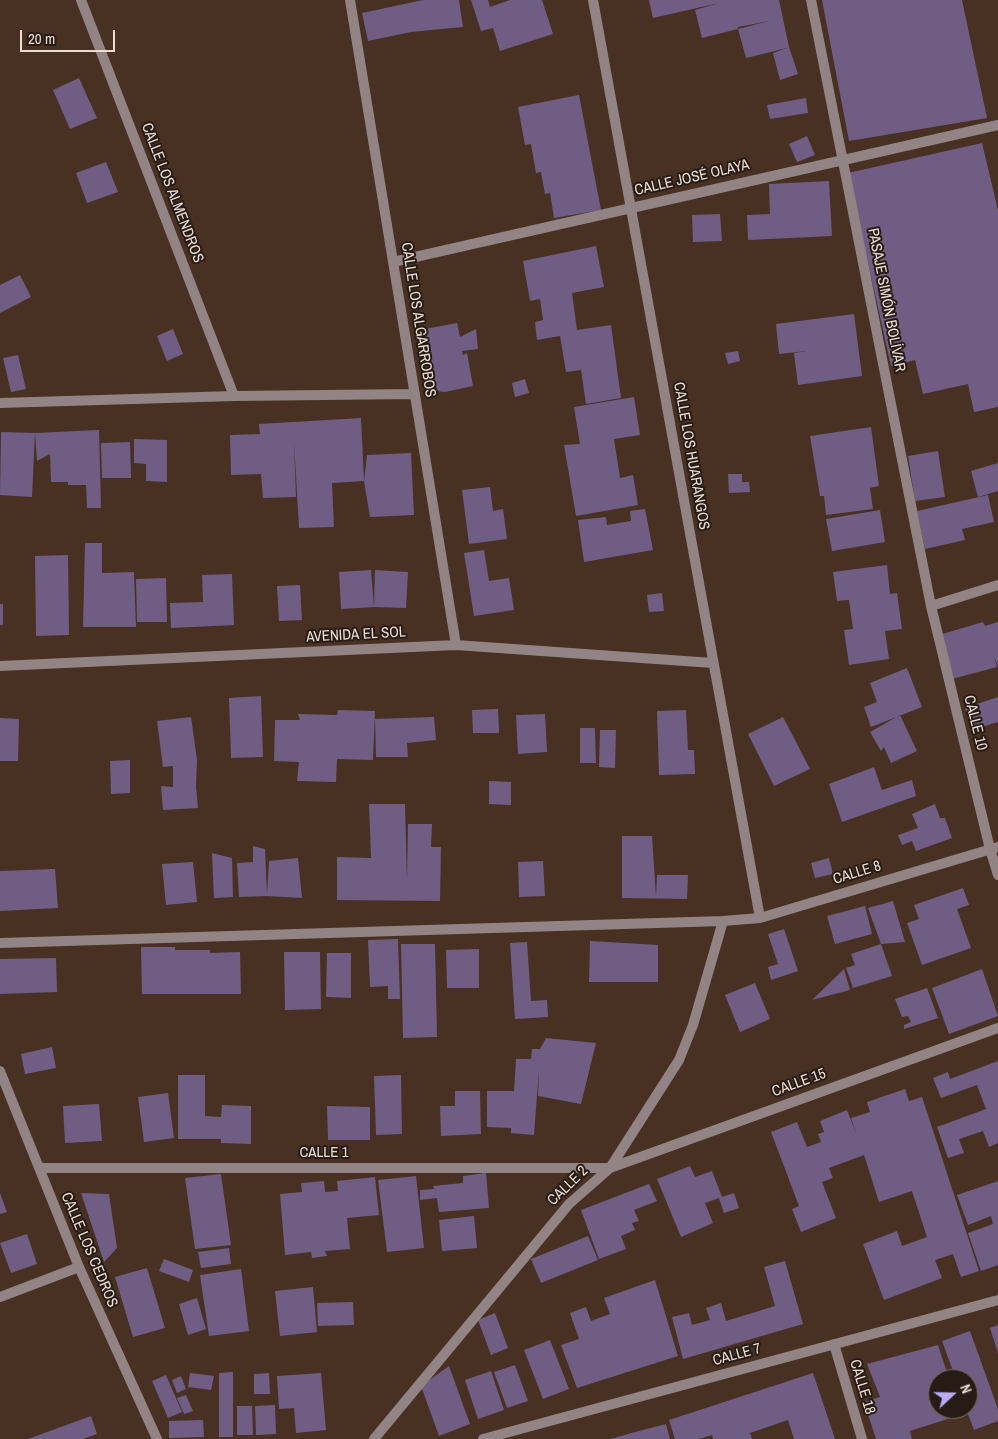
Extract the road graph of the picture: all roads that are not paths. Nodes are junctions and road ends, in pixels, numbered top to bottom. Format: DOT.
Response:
graph roads {
  1 [pos="82,0"];
  2 [pos="350,0"];
  3 [pos="593,0"];
  4 [pos="811,0"];
  5 [pos="998,125"];
  6 [pos="843,160"];
  7 [pos="630,207"];
  8 [pos="394,262"];
  9 [pos="415,394"];
  10 [pos="234,396"];
  11 [pos="0,403"];
  12 [pos="998,585"];
  13 [pos="931,606"];
  14 [pos="456,645"];
  15 [pos="713,663"];
  16 [pos="0,666"];
  17 [pos="994,848"];
  18 [pos="998,875"];
  19 [pos="760,918"];
  20 [pos="723,921"];
  21 [pos="0,943"];
  22 [pos="998,1028"];
  23 [pos="0,1071"];
  24 [pos="39,1168"];
  25 [pos="610,1168"];
  26 [pos="78,1267"];
  27 [pos="0,1297"];
  28 [pos="998,1300"];
  29 [pos="834,1344"];
  30 [pos="157,1439"];
  31 [pos="374,1439"];
  32 [pos="484,1439"];
  33 [pos="862,1439"];
  1 -- 10 [label="street, CALLE LOS ALMENDROS"];
  2 -- 8 [label="street, CALLE LOS ALGARROBOS"];
  3 -- 7 [label="street, CALLE LOS HUARANGOS"];
  4 -- 6 [label="street, PASAJE SIMÓN BOLÍVAR"];
  5 -- 6 [label="street, CALLE JOSÉ OLAYA"];
  6 -- 7 [label="street, CALLE JOSÉ OLAYA"];
  6 -- 13 [label="street, PASAJE SIMÓN BOLÍVAR"];
  7 -- 8 [label="street, CALLE JOSÉ OLAYA"];
  7 -- 15 [label="street, CALLE LOS HUARANGOS"];
  8 -- 9 [label="street, CALLE LOS ALGARROBOS"];
  9 -- 10 [label="street"];
  9 -- 14 [label="street, CALLE LOS ALGARROBOS"];
  10 -- 11 [label="street"];
  12 -- 13 [label="street"];
  13 -- 17 [label="street, CALLE 10"];
  14 -- 15 [label="street, AVENIDA EL SOL"];
  14 -- 16 [label="street, AVENIDA EL SOL"];
  15 -- 19 [label="street, CALLE LOS HUARANGOS"];
  17 -- 18 [label="street, CALLE 10"];
  17 -- 19 [label="street, CALLE 8"];
  19 -- 20 [label="street, CALLE 8"];
  20 -- 21 [label="street, CALLE 8"];
  20 -- 25 [label="street, CALLE 2"];
  22 -- 25 [label="street, CALLE 15"];
  23 -- 24 [label="street, CALLE LOS CEDROS"];
  24 -- 25 [label="street, CALLE 1"];
  24 -- 26 [label="street, CALLE LOS CEDROS"];
  25 -- 31 [label="street, CALLE 2"];
  26 -- 27 [label="street"];
  26 -- 30 [label="street, CALLE LOS CEDROS"];
  28 -- 29 [label="street, CALLE 7"];
  29 -- 32 [label="street, CALLE 7"];
  29 -- 33 [label="street, CALLE 18"];
}
